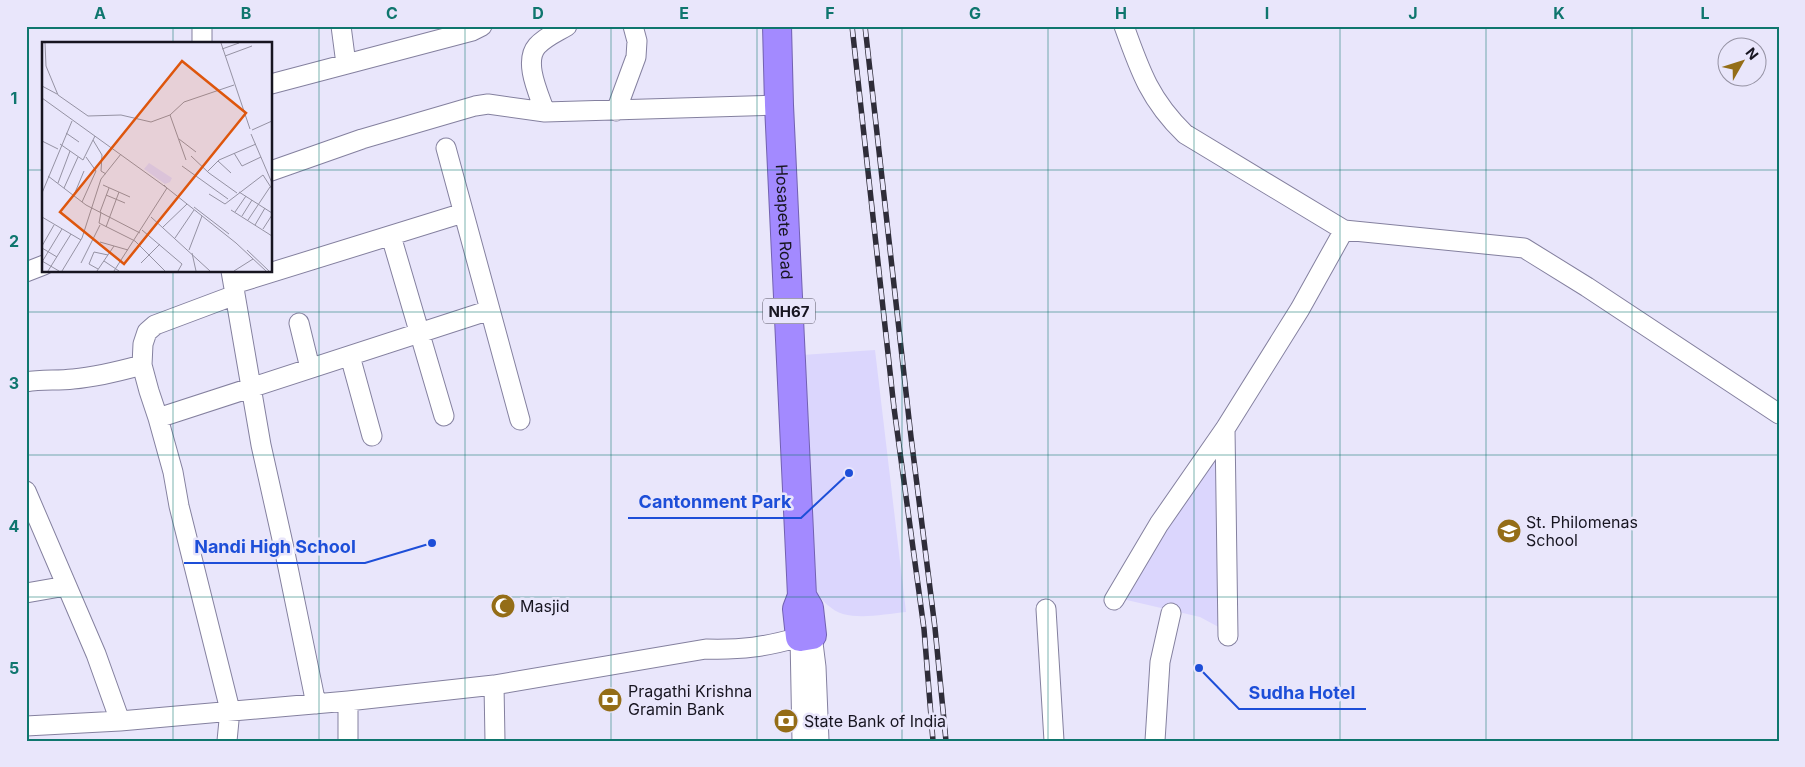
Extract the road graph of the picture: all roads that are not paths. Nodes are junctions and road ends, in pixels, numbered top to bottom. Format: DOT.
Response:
graph roads {
  1 [pos="202,26"];
  2 [pos="341,26"];
  3 [pos="482,26"];
  4 [pos="566,26"];
  5 [pos="633,26"];
  6 [pos="777,26"];
  7 [pos="1124,26"];
  8 [pos="202,42"];
  9 [pos="346,64"];
  10 [pos="272,84"];
  11 [pos="779,105"];
  12 [pos="616,111"];
  13 [pos="545,112"];
  14 [pos="446,148"];
  15 [pos="272,172"];
  16 [pos="463,213"];
  17 [pos="1344,230"];
  18 [pos="391,236"];
  19 [pos="42,266"];
  20 [pos="26,272"];
  21 [pos="233,284"];
  22 [pos="490,310"];
  23 [pos="299,324"];
  24 [pos="420,333"];
  25 [pos="350,356"];
  26 [pos="142,365"];
  27 [pos="310,368"];
  28 [pos="26,382"];
  29 [pos="250,388"];
  30 [pos="1779,414"];
  31 [pos="444,416"];
  32 [pos="158,418"];
  33 [pos="520,420"];
  34 [pos="1226,429"];
  35 [pos="372,436"];
  36 [pos="26,491"];
  37 [pos="66,586"];
  38 [pos="26,593"];
  39 [pos="1114,600"];
  40 [pos="1046,609"];
  41 [pos="1172,614"];
  42 [pos="806,636"];
  43 [pos="1228,636"];
  44 [pos="494,685"];
  45 [pos="348,701"];
  46 [pos="316,704"];
  47 [pos="230,710"];
  48 [pos="120,721"];
  49 [pos="26,726"];
  50 [pos="227,741"];
  51 [pos="348,741"];
  52 [pos="495,741"];
  53 [pos="802,741"];
  54 [pos="819,741"];
  55 [pos="1054,741"];
  56 [pos="1155,741"];
  1 -- 8 [label="street"];
  2 -- 9 [label="street"];
  3 -- 9 [label="street"];
  4 -- 13 [label="street"];
  5 -- 12 [label="street"];
  6 -- 11 [label="highway, Hosapete Road / NH67"];
  7 -- 17 [label="street"];
  9 -- 10 [label="street"];
  11 -- 12 [label="street"];
  11 -- 42 [label="highway, Hosapete Road / NH67"];
  12 -- 13 [label="street"];
  13 -- 15 [label="street"];
  14 -- 16 [label="street"];
  16 -- 18 [label="street"];
  16 -- 22 [label="street"];
  17 -- 30 [label="street"];
  17 -- 34 [label="street"];
  18 -- 21 [label="street"];
  18 -- 24 [label="street"];
  19 -- 20 [label="street"];
  21 -- 26 [label="street"];
  21 -- 29 [label="street"];
  22 -- 24 [label="street"];
  22 -- 33 [label="street"];
  23 -- 27 [label="street"];
  24 -- 25 [label="street"];
  24 -- 31 [label="street"];
  25 -- 27 [label="street"];
  25 -- 35 [label="street"];
  26 -- 28 [label="street"];
  26 -- 32 [label="street"];
  27 -- 29 [label="street"];
  29 -- 32 [label="street"];
  29 -- 46 [label="street"];
  32 -- 47 [label="street"];
  34 -- 39 [label="street"];
  34 -- 43 [label="street"];
  36 -- 37 [label="street"];
  37 -- 38 [label="street"];
  37 -- 48 [label="street"];
  40 -- 55 [label="street"];
  41 -- 56 [label="street"];
  42 -- 44 [label="street"];
  42 -- 53 [label="street"];
  42 -- 54 [label="street"];
  44 -- 45 [label="street"];
  44 -- 52 [label="street"];
  45 -- 46 [label="street"];
  45 -- 51 [label="street"];
  46 -- 47 [label="street"];
  47 -- 48 [label="street"];
  47 -- 50 [label="street"];
  48 -- 49 [label="street"];
}
